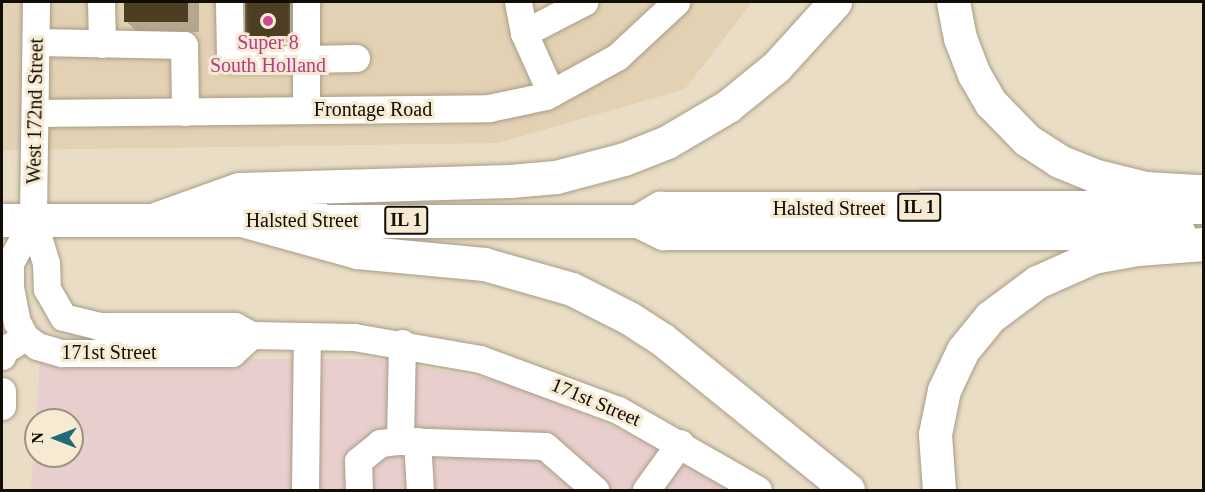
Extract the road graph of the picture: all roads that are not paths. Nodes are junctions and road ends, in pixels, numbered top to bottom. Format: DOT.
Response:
graph roads {
  1 [pos="36,2"];
  2 [pos="101,2"];
  3 [pos="230,2"];
  4 [pos="306,2"];
  5 [pos="518,2"];
  6 [pos="584,2"];
  7 [pos="676,2"];
  8 [pos="835,2"];
  9 [pos="953,2"];
  10 [pos="524,33"];
  11 [pos="37,42"];
  12 [pos="102,44"];
  13 [pos="356,58"];
  14 [pos="306,59"];
  15 [pos="551,93"];
  16 [pos="306,110"];
  17 [pos="185,112"];
  18 [pos="36,113"];
  19 [pos="1203,195"];
  20 [pos="1203,207"];
  21 [pos="17,220"];
  22 [pos="153,220"];
  23 [pos="242,220"];
  24 [pos="638,221"];
  25 [pos="1203,233"];
  26 [pos="1203,244"];
  27 [pos="250,335"];
  28 [pos="307,336"];
  29 [pos="25,337"];
  30 [pos="402,342"];
  31 [pos="2,356"];
  32 [pos="2,390"];
  33 [pos="2,406"];
  34 [pos="409,441"];
  35 [pos="684,446"];
  36 [pos="305,490"];
  37 [pos="359,490"];
  38 [pos="420,490"];
  39 [pos="595,490"];
  40 [pos="646,490"];
  41 [pos="758,490"];
  42 [pos="848,490"];
  43 [pos="939,490"];
  1 -- 11 [label="street, West 172nd Street"];
  2 -- 12 [label="street"];
  3 -- 14 [label="street"];
  4 -- 14 [label="street"];
  5 -- 10 [label="street"];
  6 -- 10 [label="street"];
  7 -- 15 [label="street, Frontage Road"];
  8 -- 22 [label="main road"];
  9 -- 19 [label="main road"];
  10 -- 15 [label="street"];
  11 -- 12 [label="street"];
  11 -- 18 [label="street, West 172nd Street"];
  12 -- 17 [label="street"];
  13 -- 14 [label="street"];
  14 -- 16 [label="street"];
  15 -- 16 [label="street, Frontage Road"];
  16 -- 17 [label="street, Frontage Road"];
  17 -- 18 [label="street, Frontage Road"];
  18 -- 21 [label="street, West 172nd Street"];
  20 -- 24 [label="main road, Halsted Street / IL 1"];
  21 -- 22 [label="main road, Halsted Street / IL 1"];
  21 -- 27 [label="street, 171st Street"];
  21 -- 29 [label="street"];
  22 -- 23 [label="main road, Halsted Street / IL 1"];
  23 -- 24 [label="main road, Halsted Street / IL 1"];
  23 -- 42 [label="main road"];
  24 -- 25 [label="main road, Halsted Street / IL 1"];
  26 -- 43 [label="main road"];
  27 -- 28 [label="street, 171st Street"];
  27 -- 29 [label="street, 171st Street"];
  28 -- 30 [label="street, 171st Street"];
  28 -- 36 [label="street"];
  29 -- 31 [label="street"];
  30 -- 34 [label="street"];
  30 -- 35 [label="street, 171st Street"];
  32 -- 33 [label="street"];
  34 -- 37 [label="street"];
  34 -- 38 [label="street"];
  34 -- 39 [label="street"];
  35 -- 40 [label="street"];
  35 -- 41 [label="street, 171st Street"];
}
